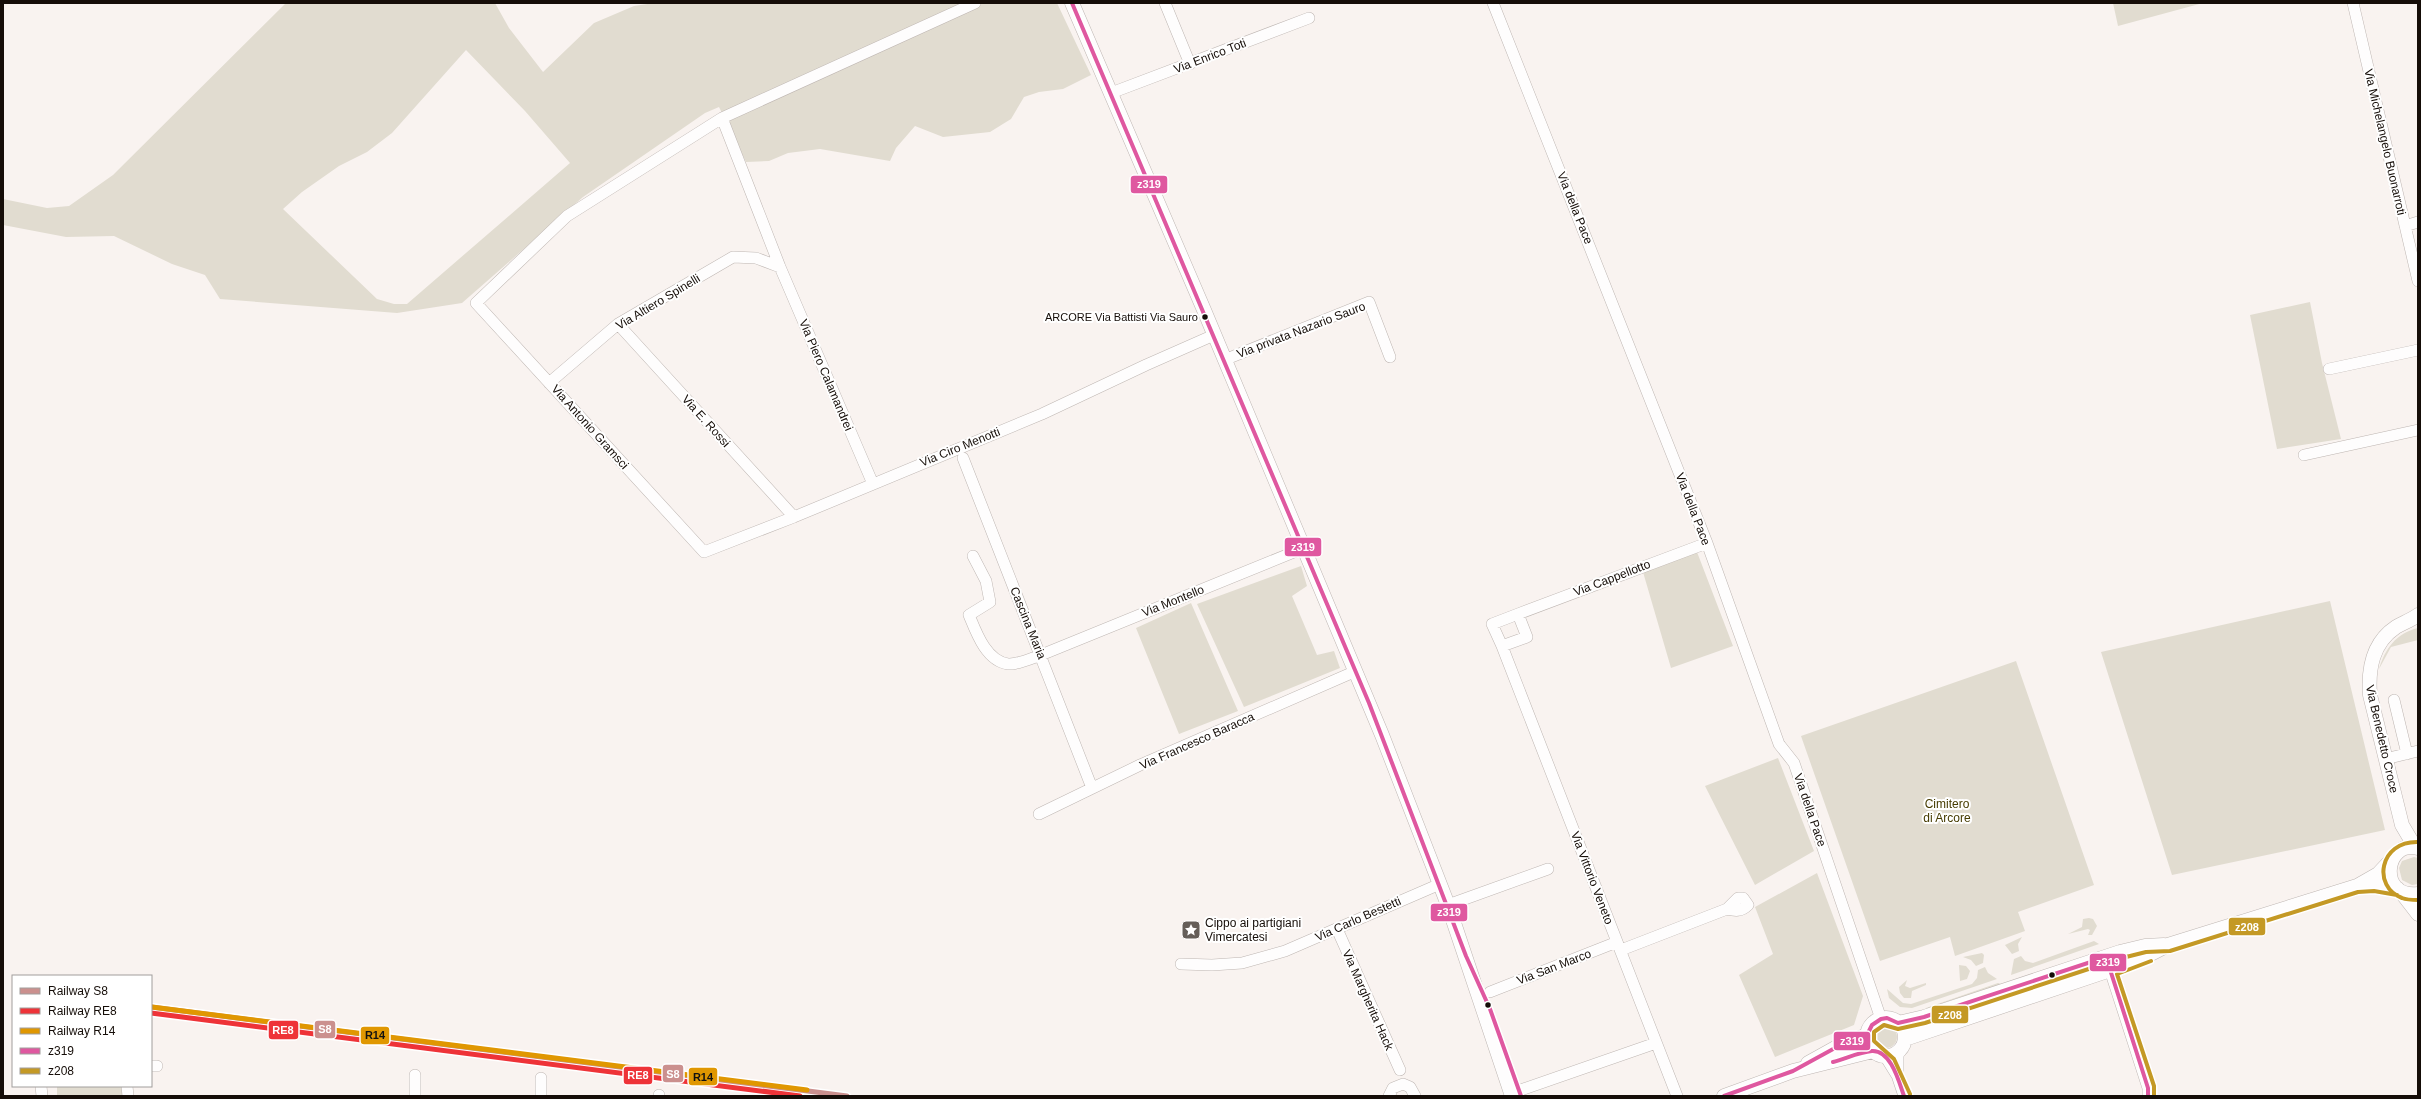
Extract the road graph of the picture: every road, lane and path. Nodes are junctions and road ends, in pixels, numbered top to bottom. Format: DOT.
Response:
graph roads {
  1 [pos="976,3"];
  2 [pos="1072,3"];
  3 [pos="1165,3"];
  4 [pos="1494,3"];
  5 [pos="2353,3"];
  6 [pos="1309,18"];
  7 [pos="1190,64"];
  8 [pos="1110,93"];
  9 [pos="722,118"];
  10 [pos="2418,222"];
  11 [pos="2404,226"];
  12 [pos="780,267"];
  13 [pos="2418,281"];
  14 [pos="618,324"];
  15 [pos="1214,335"];
  16 [pos="2418,350"];
  17 [pos="1390,357"];
  18 [pos="1224,360"];
  19 [pos="2329,369"];
  20 [pos="549,383"];
  21 [pos="2418,430"];
  22 [pos="2304,455"];
  23 [pos="963,458"];
  24 [pos="873,484"];
  25 [pos="794,517"];
  26 [pos="1707,543"];
  27 [pos="1304,548"];
  28 [pos="704,552"];
  29 [pos="973,556"];
  30 [pos="1518,614"];
  31 [pos="2415,619"];
  32 [pos="1502,646"];
  33 [pos="1041,655"];
  34 [pos="1507,660"];
  35 [pos="1356,671"];
  36 [pos="2394,700"];
  37 [pos="2413,752"];
  38 [pos="2385,759"];
  39 [pos="1092,788"];
  40 [pos="1039,814"];
  41 [pos="2402,825"];
  42 [pos="2416,848"];
  43 [pos="2394,857"];
  44 [pos="1548,869"];
  45 [pos="1440,884"];
  46 [pos="2357,886"];
  47 [pos="2400,890"];
  48 [pos="2418,894"];
  49 [pos="1448,905"];
  50 [pos="1727,909"];
  51 [pos="2418,914"];
  52 [pos="1336,929"];
  53 [pos="2168,945"];
  54 [pos="1619,946"];
  55 [pos="1181,964"];
  56 [pos="2110,970"];
  57 [pos="1490,992"];
  58 [pos="1881,1019"];
  59 [pos="1898,1023"];
  60 [pos="1867,1035"];
  61 [pos="1905,1039"];
  62 [pos="1656,1043"];
  63 [pos="1885,1053"];
  64 [pos="1793,1070"];
  65 [pos="415,1075"];
  66 [pos="541,1078"];
  67 [pos="1403,1085"];
  68 [pos="1516,1094"];
  69 [pos="415,1096"];
  70 [pos="541,1096"];
  71 [pos="1389,1096"];
  72 [pos="1415,1096"];
  73 [pos="1677,1096"];
  74 [pos="1724,1096"];
  75 [pos="1904,1096"];
  76 [pos="2148,1096"];
  1 -- 9 [label="street"];
  2 -- 8 [label="street"];
  3 -- 7 [label="street"];
  4 -- 26 [label="street, Via della Pace"];
  5 -- 11 [label="street, Via Michelangelo Buonarroti"];
  6 -- 7 [label="street, Via Enrico Toti"];
  7 -- 8 [label="street, Via Enrico Toti"];
  8 -- 15 [label="street"];
  9 -- 12 [label="street, Via Piero Calamandrei"];
  9 -- 20 [label="street, Via Antonio Gramsci"];
  10 -- 11 [label="street"];
  11 -- 13 [label="street, Via Michelangelo Buonarroti"];
  12 -- 14 [label="street, Via Altiero Spinelli"];
  12 -- 24 [label="street, Via Piero Calamandrei"];
  14 -- 20 [label="street, Via Altiero Spinelli"];
  14 -- 25 [label="street, Via E. Rossi"];
  15 -- 18 [label="street"];
  15 -- 24 [label="street, Via Ciro Menotti"];
  16 -- 19 [label="street"];
  17 -- 18 [label="street, Via privata Nazario Sauro"];
  18 -- 27 [label="street"];
  20 -- 28 [label="street, Via Antonio Gramsci"];
  21 -- 22 [label="street"];
  23 -- 33 [label="street, Cascina Maria"];
  24 -- 25 [label="street, Via Ciro Menotti"];
  25 -- 28 [label="street, Via Ciro Menotti"];
  26 -- 30 [label="street, Via Cappellotto"];
  26 -- 58 [label="street, Via della Pace"];
  27 -- 33 [label="street, Via Montello"];
  27 -- 35 [label="street"];
  29 -- 33 [label="street, Via Montello"];
  30 -- 32 [label="street"];
  30 -- 32 [label="street, Via Cappellotto"];
  31 -- 38 [label="street, Via Benedetto Croce"];
  32 -- 34 [label="street, Via Cappellotto"];
  33 -- 39 [label="street, Cascina Maria"];
  34 -- 54 [label="street, Via Vittorio Veneto"];
  35 -- 39 [label="street, Via Francesco Baracca"];
  35 -- 45 [label="street"];
  36 -- 37 [label="street"];
  37 -- 38 [label="street"];
  38 -- 41 [label="street, Via Benedetto Croce"];
  39 -- 40 [label="street, Via Francesco Baracca"];
  41 -- 42 [label="street, Via Benedetto Croce"];
  41 -- 43 [label="street, Via Benedetto Croce"];
  42 -- 43 [label="street"];
  43 -- 46 [label="street"];
  43 -- 47 [label="street, Via Benedetto Croce"];
  44 -- 49 [label="street"];
  45 -- 49 [label="street"];
  45 -- 52 [label="street, Via Carlo Bestetti"];
  46 -- 47 [label="street"];
  46 -- 53 [label="street"];
  47 -- 48 [label="street"];
  47 -- 51 [label="street"];
  49 -- 68 [label="street"];
  50 -- 54 [label="street, Via San Marco"];
  52 -- 55 [label="street, Via Carlo Bestetti"];
  52 -- 67 [label="street, Via Margherita Hack"];
  53 -- 56 [label="street"];
  53 -- 59 [label="street"];
  54 -- 57 [label="street, Via San Marco"];
  54 -- 62 [label="street, Via Vittorio Veneto"];
  56 -- 61 [label="street"];
  56 -- 76 [label="street"];
  58 -- 59 [label="street"];
  58 -- 60 [label="street"];
  59 -- 61 [label="street"];
  60 -- 63 [label="street"];
  60 -- 64 [label="street"];
  61 -- 63 [label="street"];
  62 -- 68 [label="street"];
  62 -- 73 [label="street, Via Vittorio Veneto"];
  63 -- 64 [label="street"];
  63 -- 75 [label="street"];
  64 -- 74 [label="street"];
  65 -- 69 [label="street"];
  66 -- 70 [label="street"];
  67 -- 71 [label="street"];
  67 -- 72 [label="street, Via Margherita Hack"];
}
